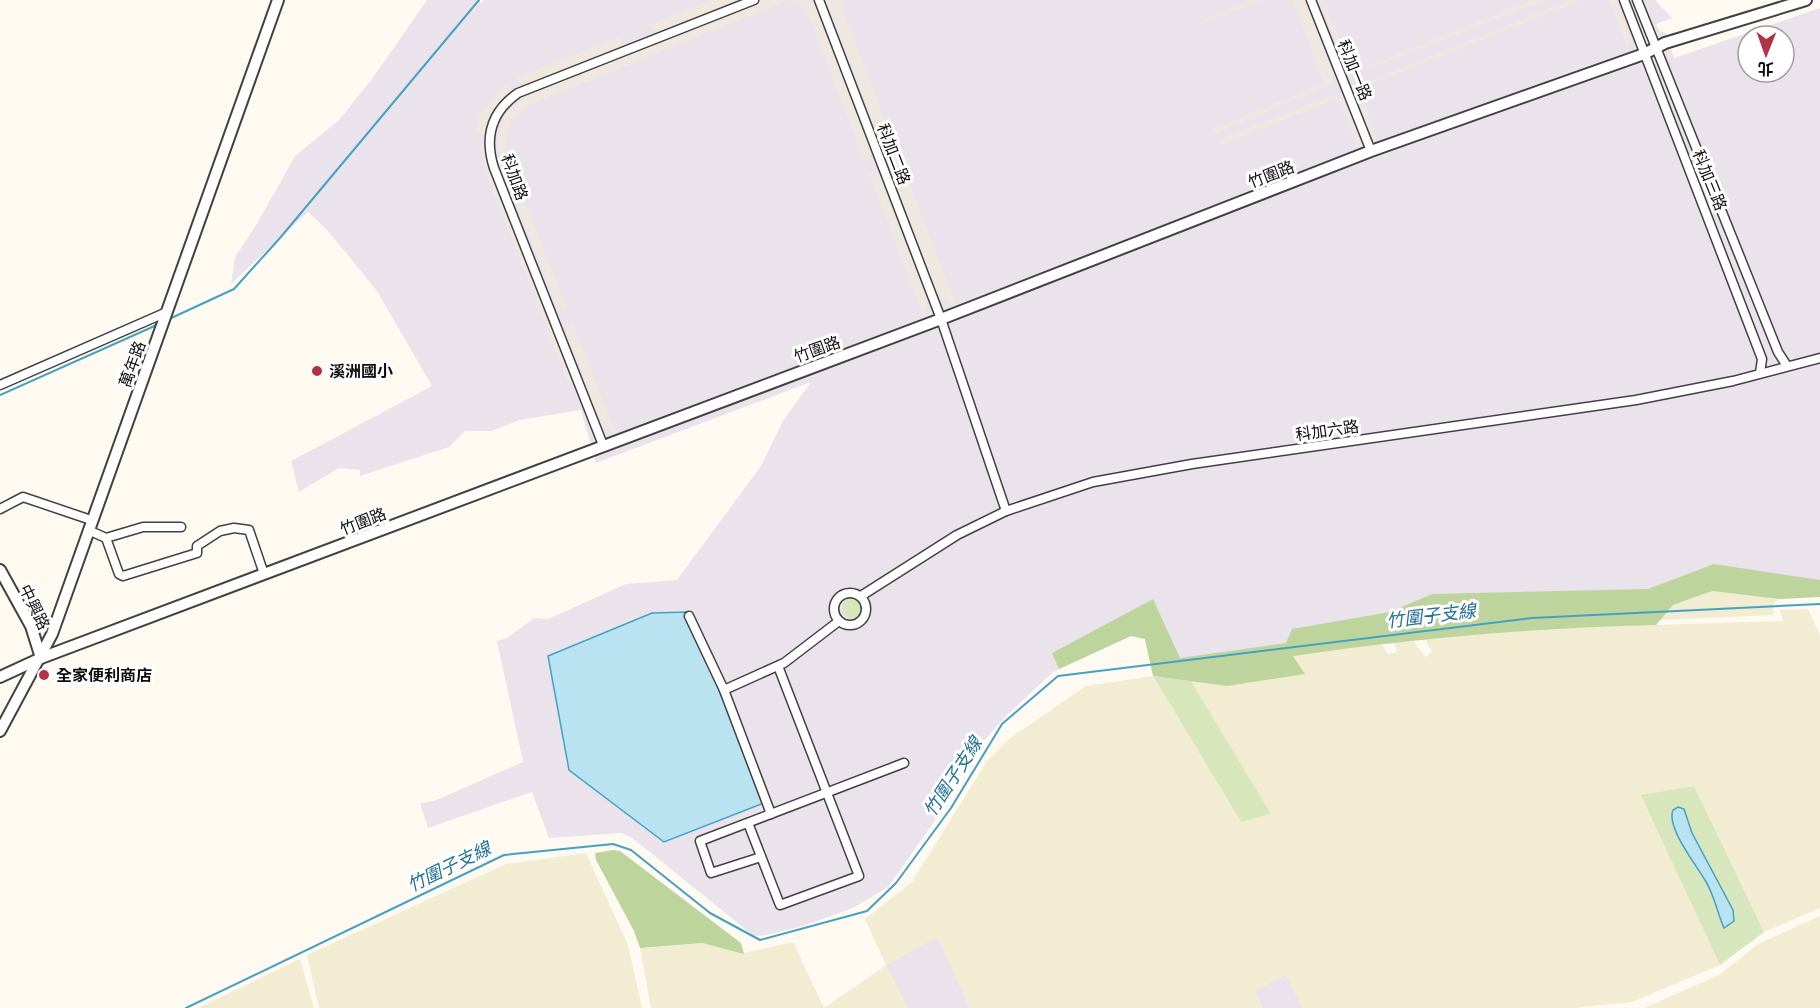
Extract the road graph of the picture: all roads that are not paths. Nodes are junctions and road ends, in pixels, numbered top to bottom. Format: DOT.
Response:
graph roads {
  1 [pos="278,0"];
  2 [pos="753,0"];
  3 [pos="819,0"];
  4 [pos="1311,0"];
  5 [pos="1623,0"];
  6 [pos="1637,0"];
  7 [pos="1806,0"];
  8 [pos="1648,52"];
  9 [pos="1371,151"];
  10 [pos="165,319"];
  11 [pos="941,319"];
  12 [pos="1820,358"];
  13 [pos="1787,366"];
  14 [pos="1760,373"];
  15 [pos="0,385"];
  16 [pos="603,445"];
  17 [pos="0,509"];
  18 [pos="1006,511"];
  19 [pos="89,525"];
  20 [pos="181,527"];
  21 [pos="106,538"];
  22 [pos="0,570"];
  23 [pos="264,574"];
  24 [pos="861,596"];
  25 [pos="688,615"];
  26 [pos="839,621"];
  27 [pos="41,658"];
  28 [pos="778,666"];
  29 [pos="0,677"];
  30 [pos="724,690"];
  31 [pos="0,731"];
  32 [pos="904,763"];
  33 [pos="826,792"];
  34 [pos="771,814"];
  35 [pos="748,823"];
  36 [pos="761,857"];
  1 -- 10 [label="street, 萬年路"];
  2 -- 16 [label="street, 科加路"];
  3 -- 11 [label="street, 科加二路"];
  4 -- 9 [label="street, 科加一路"];
  5 -- 8 [label="street, 科加三路"];
  6 -- 8 [label="street, 科加三路"];
  7 -- 8 [label="street, 竹圍路"];
  8 -- 9 [label="street, 竹圍路"];
  8 -- 13 [label="street, 科加三路"];
  8 -- 14 [label="street, 科加三路"];
  9 -- 11 [label="street, 竹圍路"];
  10 -- 15 [label="street"];
  10 -- 19 [label="street, 萬年路"];
  11 -- 16 [label="street, 竹圍路"];
  11 -- 18 [label="street, 科加二路"];
  12 -- 13 [label="street, 科加六路"];
  13 -- 14 [label="street, 科加六路"];
  14 -- 18 [label="street, 科加六路"];
  16 -- 23 [label="street, 竹圍路"];
  17 -- 19 [label="street"];
  18 -- 24 [label="street, 科加六路"];
  19 -- 21 [label="street"];
  19 -- 27 [label="street, 萬年路"];
  20 -- 21 [label="street"];
  21 -- 23 [label="street"];
  22 -- 27 [label="street, 中興路"];
  23 -- 27 [label="street, 竹圍路"];
  24 -- 26 [label="street"];
  24 -- 26 [label="street"];
  25 -- 30 [label="street"];
  26 -- 28 [label="street"];
  27 -- 29 [label="street, 竹圍路"];
  27 -- 31 [label="street, 萬年路"];
  28 -- 30 [label="street"];
  28 -- 33 [label="street"];
  30 -- 34 [label="street"];
  32 -- 33 [label="street"];
  33 -- 34 [label="street"];
  33 -- 36 [label="street"];
  34 -- 35 [label="street"];
  35 -- 36 [label="street"];
  35 -- 36 [label="street"];
}
